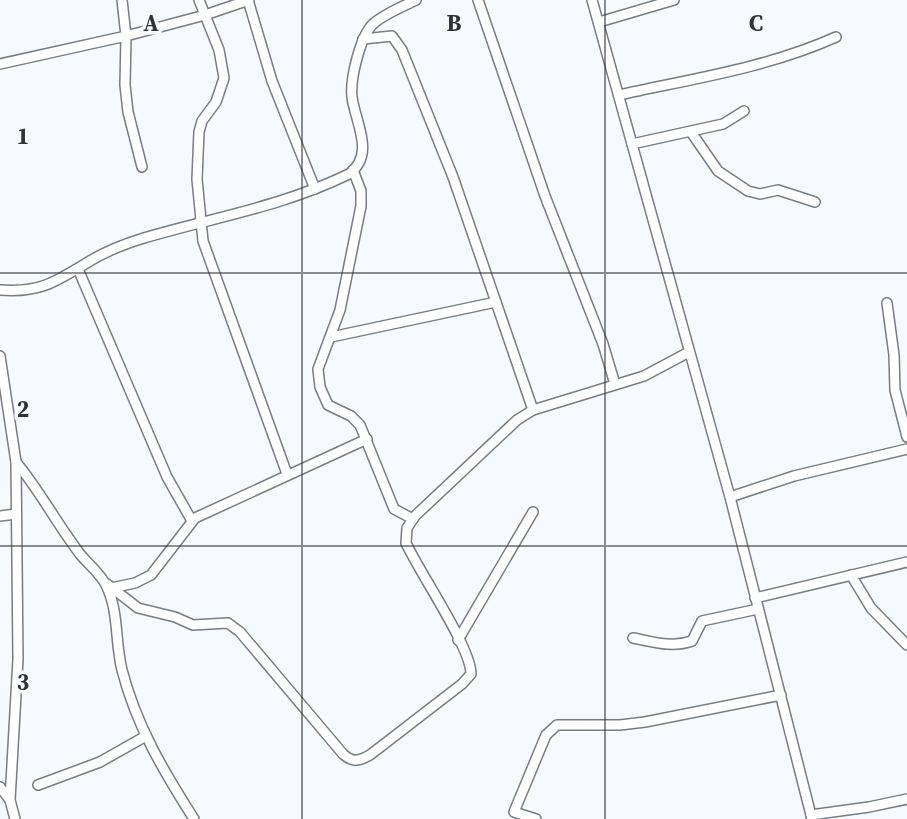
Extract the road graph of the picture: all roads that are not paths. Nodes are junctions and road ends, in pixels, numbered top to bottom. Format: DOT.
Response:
graph roads {
  1 [pos="122,0"];
  2 [pos="199,0"];
  3 [pos="249,0"];
  4 [pos="416,0"];
  5 [pos="478,0"];
  6 [pos="593,0"];
  7 [pos="674,0"];
  8 [pos="205,15"];
  9 [pos="599,22"];
  10 [pos="126,36"];
  11 [pos="836,37"];
  12 [pos="363,39"];
  13 [pos="0,64"];
  14 [pos="619,95"];
  15 [pos="744,111"];
  16 [pos="691,132"];
  17 [pos="632,144"];
  18 [pos="142,167"];
  19 [pos="353,170"];
  20 [pos="315,189"];
  21 [pos="815,202"];
  22 [pos="201,224"];
  23 [pos="78,269"];
  24 [pos="0,290"];
  25 [pos="496,302"];
  26 [pos="887,303"];
  27 [pos="331,337"];
  28 [pos="689,352"];
  29 [pos="0,356"];
  30 [pos="615,384"];
  31 [pos="533,410"];
  32 [pos="907,438"];
  33 [pos="366,439"];
  34 [pos="907,449"];
  35 [pos="16,462"];
  36 [pos="287,474"];
  37 [pos="730,497"];
  38 [pos="533,512"];
  39 [pos="16,514"];
  40 [pos="0,516"];
  41 [pos="413,519"];
  42 [pos="192,520"];
  43 [pos="907,562"];
  44 [pos="851,575"];
  45 [pos="109,586"];
  46 [pos="755,598"];
  47 [pos="758,609"];
  48 [pos="633,638"];
  49 [pos="458,640"];
  50 [pos="907,645"];
  51 [pos="780,695"];
  52 [pos="146,736"];
  53 [pos="38,785"];
  54 [pos="0,787"];
  55 [pos="907,799"];
  56 [pos="10,800"];
  57 [pos="812,817"];
  58 [pos="15,819"];
  59 [pos="194,819"];
  60 [pos="536,819"];
  1 -- 10 [label="street"];
  2 -- 8 [label="street"];
  3 -- 8 [label="street"];
  3 -- 20 [label="street"];
  4 -- 12 [label="street"];
  5 -- 30 [label="street"];
  6 -- 9 [label="street"];
  7 -- 9 [label="street"];
  8 -- 10 [label="street"];
  8 -- 22 [label="street"];
  9 -- 14 [label="street"];
  10 -- 13 [label="street"];
  10 -- 18 [label="street"];
  11 -- 14 [label="street"];
  12 -- 19 [label="street"];
  12 -- 25 [label="street"];
  14 -- 17 [label="street"];
  15 -- 16 [label="street"];
  16 -- 17 [label="street"];
  16 -- 21 [label="street"];
  17 -- 28 [label="street"];
  19 -- 20 [label="street"];
  19 -- 27 [label="street"];
  20 -- 22 [label="street"];
  22 -- 23 [label="street"];
  22 -- 36 [label="street"];
  23 -- 24 [label="street"];
  23 -- 42 [label="street"];
  25 -- 27 [label="street"];
  25 -- 31 [label="street"];
  26 -- 32 [label="street"];
  27 -- 33 [label="street"];
  28 -- 30 [label="street"];
  28 -- 37 [label="street"];
  29 -- 35 [label="street"];
  30 -- 31 [label="street"];
  31 -- 41 [label="street"];
  33 -- 36 [label="street"];
  33 -- 41 [label="street"];
  34 -- 37 [label="street"];
  35 -- 39 [label="street"];
  35 -- 45 [label="street"];
  36 -- 42 [label="street"];
  37 -- 46 [label="street"];
  38 -- 49 [label="street"];
  39 -- 40 [label="street"];
  39 -- 56 [label="street"];
  41 -- 49 [label="street"];
  42 -- 45 [label="street"];
  43 -- 44 [label="street"];
  44 -- 46 [label="street"];
  44 -- 50 [label="street"];
  45 -- 49 [label="street"];
  45 -- 52 [label="street"];
  46 -- 47 [label="street"];
  47 -- 48 [label="street"];
  47 -- 51 [label="street"];
  51 -- 57 [label="street"];
  51 -- 60 [label="street"];
  52 -- 53 [label="street"];
  52 -- 59 [label="street"];
  54 -- 56 [label="street"];
  55 -- 57 [label="street"];
  56 -- 58 [label="street"];
}
